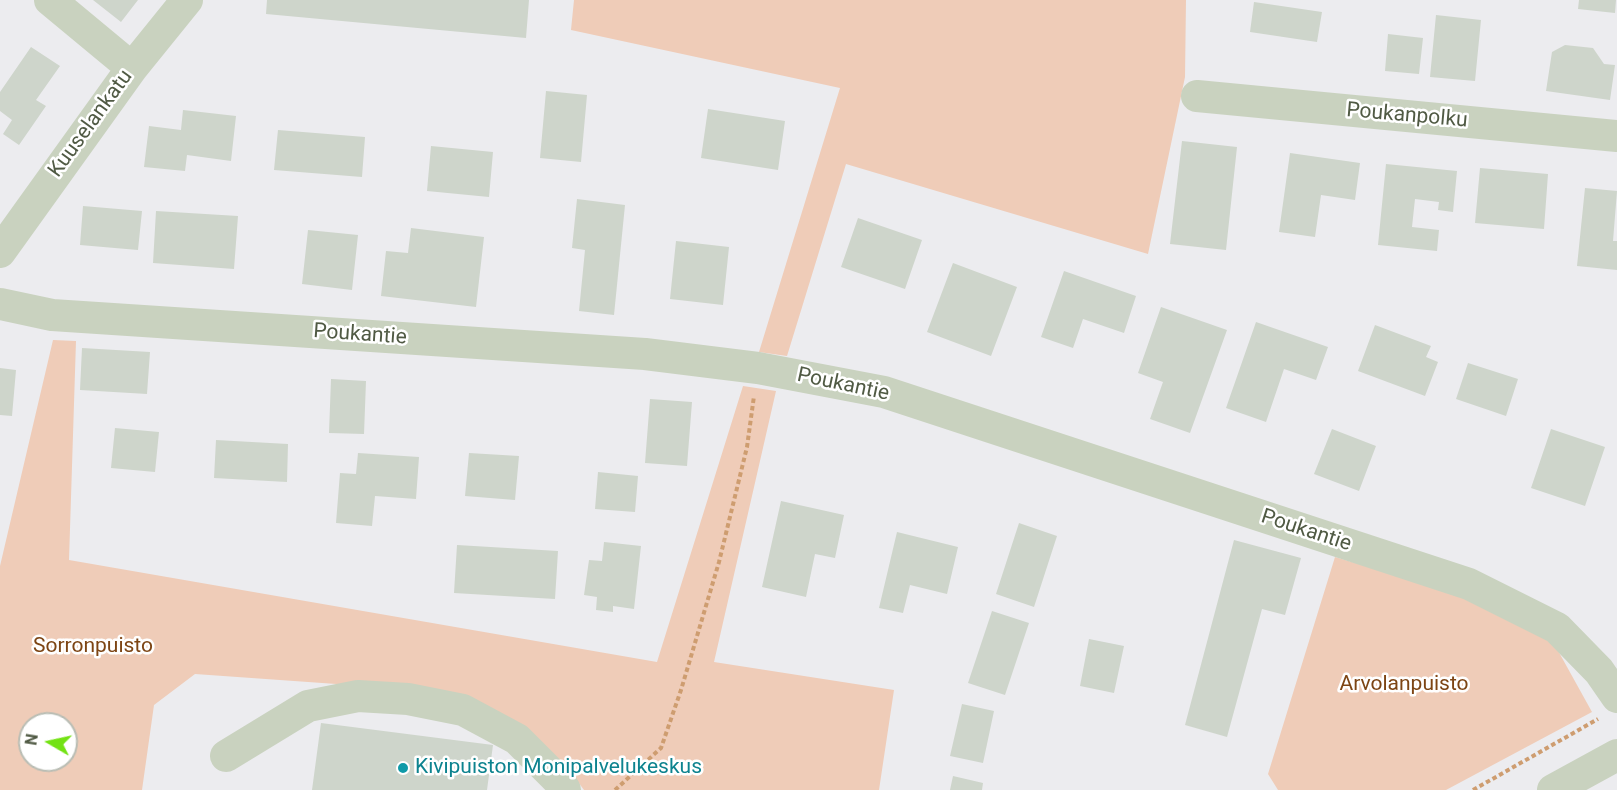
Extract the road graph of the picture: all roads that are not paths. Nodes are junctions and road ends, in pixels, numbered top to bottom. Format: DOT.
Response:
graph roads {
  1 [pos="50,0"];
  2 [pos="187,0"];
  3 [pos="132,68"];
  4 [pos="1197,96"];
  5 [pos="1617,136"];
  6 [pos="0,252"];
  7 [pos="0,304"];
  8 [pos="1608,708"];
  9 [pos="1617,755"];
  10 [pos="226,756"];
  11 [pos="565,790"];
  12 [pos="1553,790"];
  1 -- 3 [label="street"];
  2 -- 3 [label="street, Kuuselankatu"];
  3 -- 6 [label="street, Kuuselankatu"];
  4 -- 5 [label="street, Poukanpolku"];
  7 -- 8 [label="street, Poukantie"];
  9 -- 12 [label="street"];
  10 -- 11 [label="street"];
}
